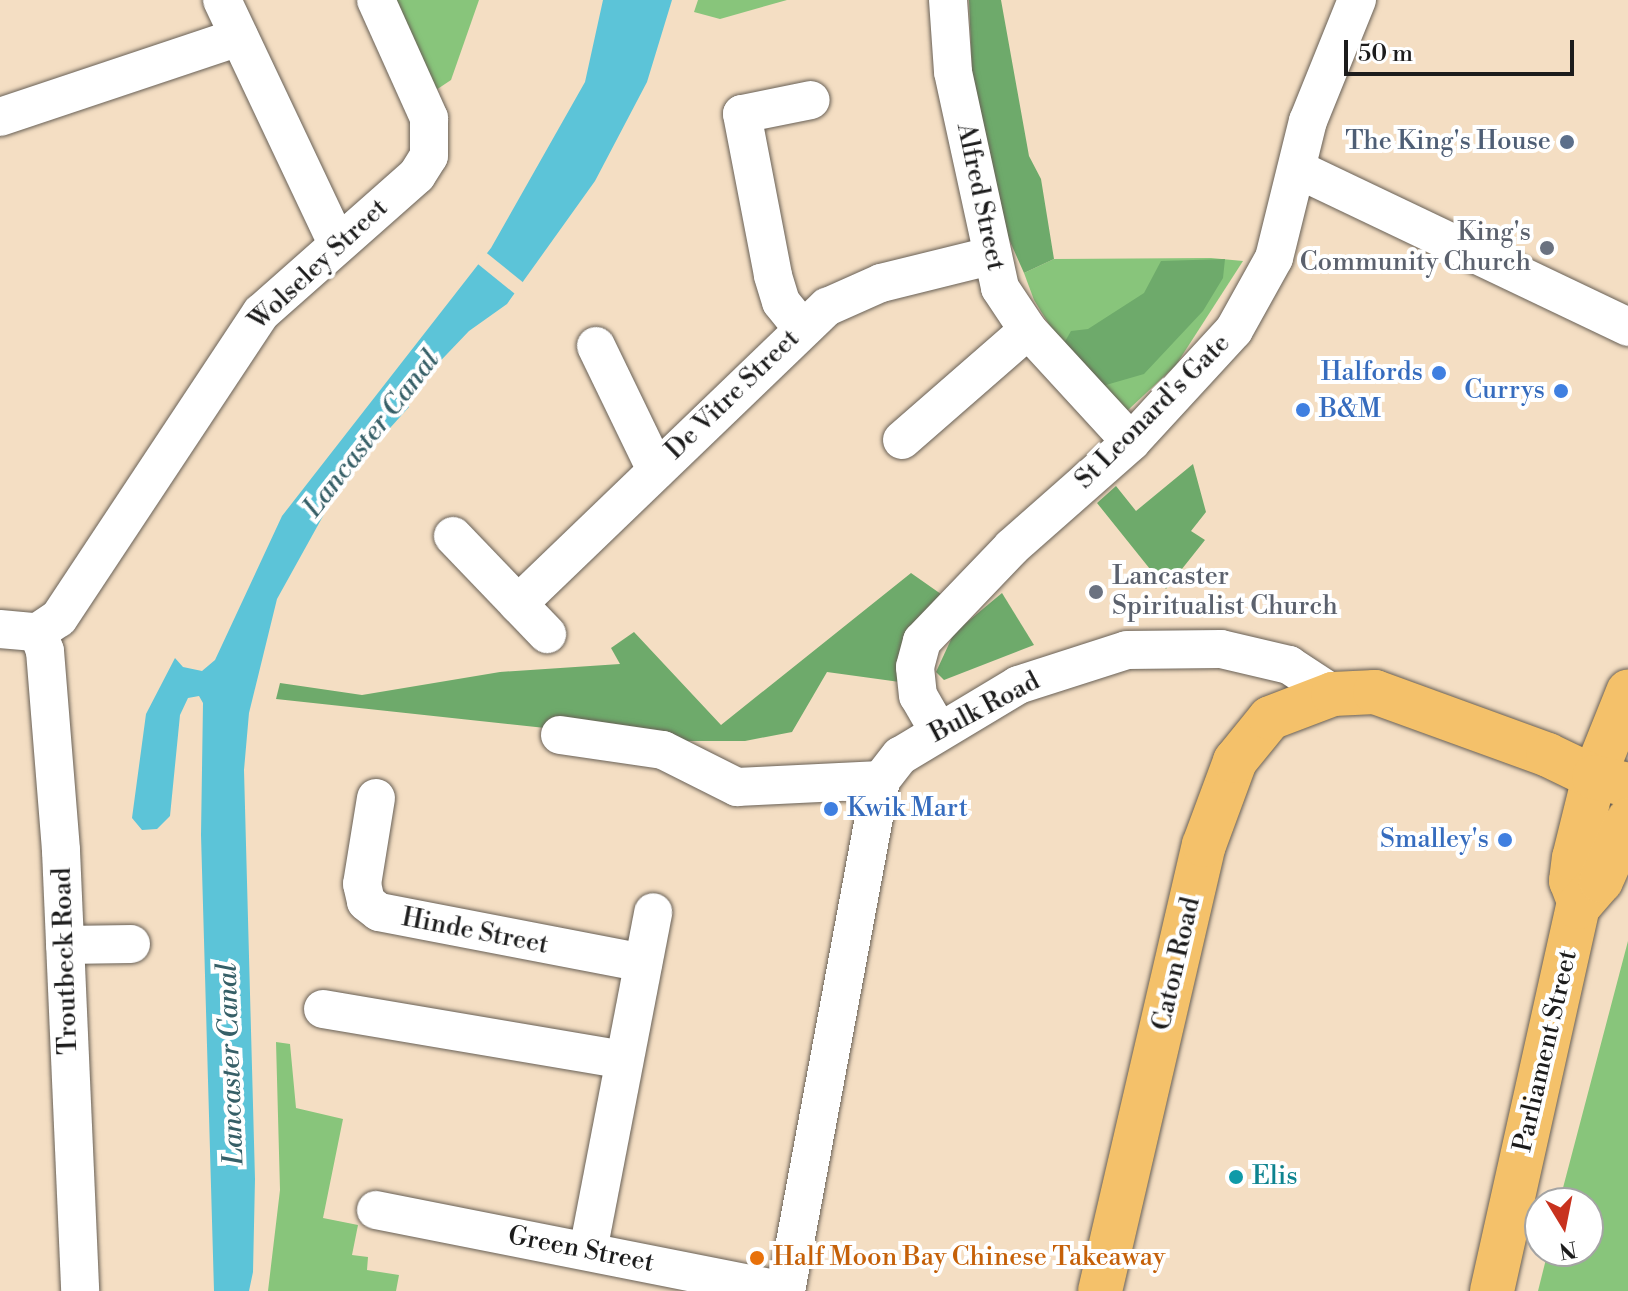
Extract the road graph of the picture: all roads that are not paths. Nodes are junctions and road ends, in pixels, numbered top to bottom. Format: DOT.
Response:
graph roads {
  1 [pos="222,0"];
  2 [pos="376,0"];
  3 [pos="948,0"];
  4 [pos="1357,0"];
  5 [pos="239,37"];
  6 [pos="811,100"];
  7 [pos="0,117"];
  8 [pos="1297,169"];
  9 [pos="337,243"];
  10 [pos="990,256"];
  11 [pos="1628,327"];
  12 [pos="802,328"];
  13 [pos="1028,330"];
  14 [pos="596,346"];
  15 [pos="902,440"];
  16 [pos="1131,442"];
  17 [pos="656,470"];
  18 [pos="453,536"];
  19 [pos="518,604"];
  20 [pos="0,629"];
  21 [pos="38,632"];
  22 [pos="547,634"];
  23 [pos="1628,692"];
  24 [pos="1333,694"];
  25 [pos="938,730"];
  26 [pos="560,735"];
  27 [pos="881,780"];
  28 [pos="1611,781"];
  29 [pos="376,798"];
  30 [pos="1628,820"];
  31 [pos="1580,904"];
  32 [pos="653,912"];
  33 [pos="131,944"];
  34 [pos="65,945"];
  35 [pos="643,963"];
  36 [pos="323,1009"];
  37 [pos="624,1060"];
  38 [pos="376,1210"];
  39 [pos="588,1251"];
  40 [pos="80,1291"];
  41 [pos="786,1291"];
  42 [pos="1100,1291"];
  43 [pos="1492,1291"];
  1 -- 5 [label="street"];
  2 -- 9 [label="street, Wolseley Street"];
  3 -- 10 [label="street, Alfred Street"];
  4 -- 8 [label="street, St Leonard's Gate"];
  5 -- 7 [label="street"];
  5 -- 9 [label="street"];
  6 -- 12 [label="street"];
  8 -- 11 [label="street"];
  8 -- 16 [label="street, St Leonard's Gate"];
  9 -- 21 [label="street, Wolseley Street"];
  10 -- 12 [label="street, De Vitre Street"];
  10 -- 13 [label="street, Alfred Street"];
  12 -- 17 [label="street, De Vitre Street"];
  13 -- 15 [label="street"];
  13 -- 16 [label="street, Alfred Street"];
  14 -- 17 [label="street"];
  16 -- 25 [label="street, St Leonard's Gate"];
  17 -- 19 [label="street, De Vitre Street"];
  18 -- 19 [label="street"];
  19 -- 22 [label="street"];
  20 -- 21 [label="street"];
  21 -- 34 [label="street, Troutbeck Road"];
  23 -- 28 [label="main road, Parliament Street"];
  24 -- 25 [label="street, Bulk Road"];
  24 -- 28 [label="main road"];
  24 -- 42 [label="main road, Caton Road"];
  25 -- 27 [label="street, Bulk Road"];
  26 -- 27 [label="street"];
  27 -- 41 [label="street"];
  28 -- 31 [label="main road, Parliament Street"];
  29 -- 35 [label="street, Hinde Street"];
  30 -- 31 [label="main road, Parliament Street"];
  31 -- 43 [label="main road, Parliament Street"];
  32 -- 35 [label="street"];
  33 -- 34 [label="street"];
  34 -- 40 [label="street, Troutbeck Road"];
  35 -- 37 [label="street"];
  36 -- 37 [label="street"];
  37 -- 39 [label="street"];
  38 -- 39 [label="street, Green Street"];
  39 -- 41 [label="street, Green Street"];
}
